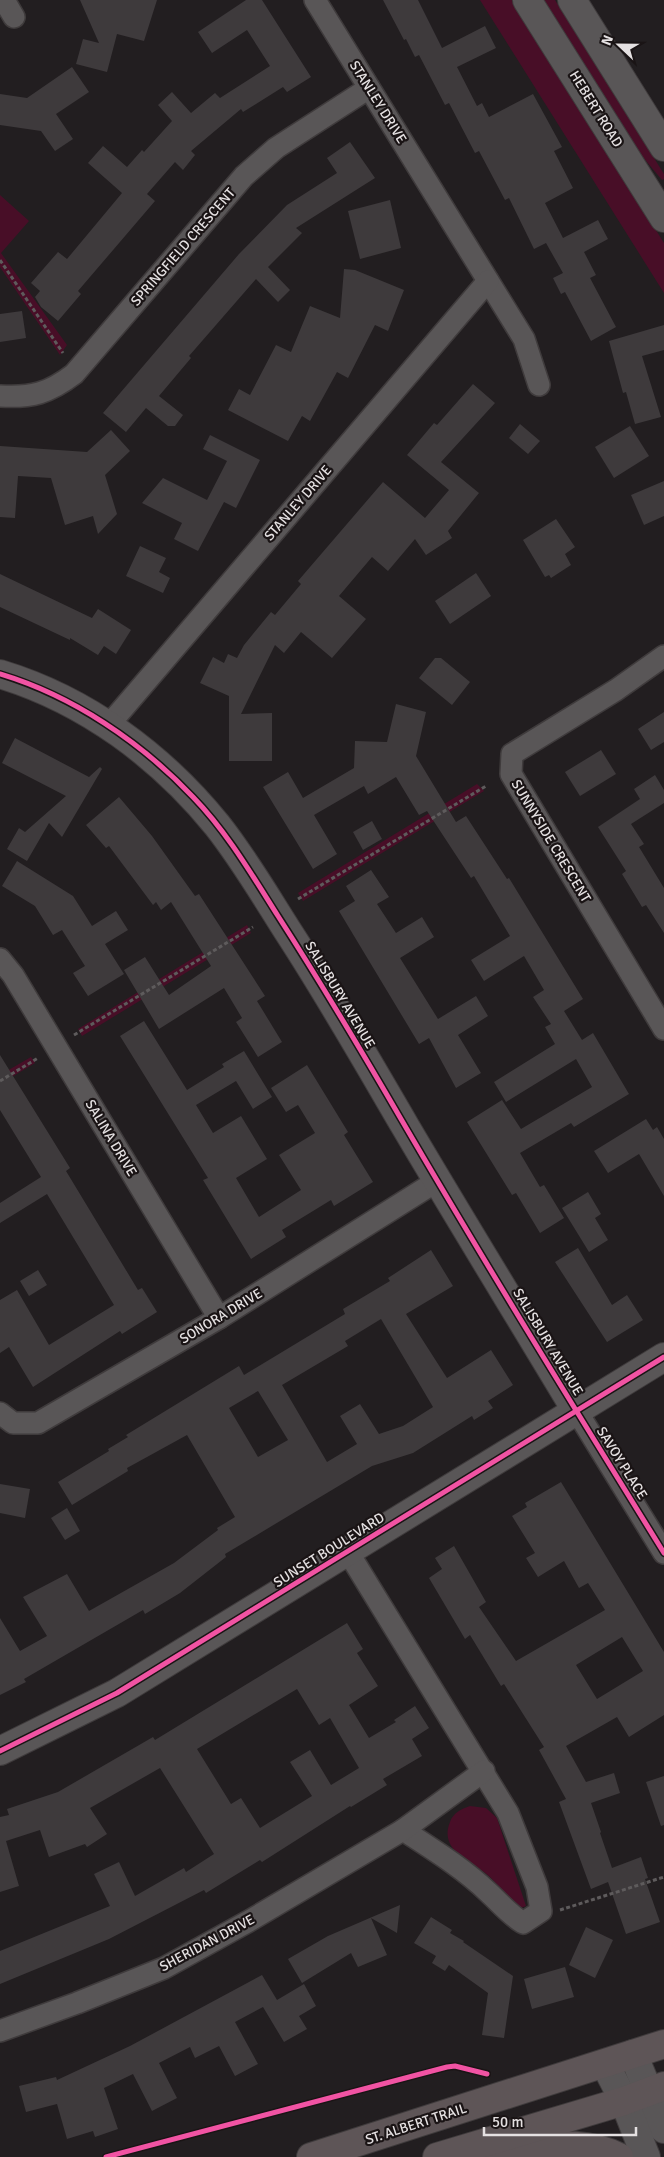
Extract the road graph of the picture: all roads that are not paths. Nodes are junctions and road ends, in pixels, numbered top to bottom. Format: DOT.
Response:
graph roads {
  1 [pos="315,0"];
  2 [pos="527,0"];
  3 [pos="572,0"];
  4 [pos="369,88"];
  5 [pos="664,147"];
  6 [pos="664,218"];
  7 [pos="488,281"];
  8 [pos="539,385"];
  9 [pos="0,396"];
  10 [pos="664,656"];
  11 [pos="0,674"];
  12 [pos="108,726"];
  13 [pos="0,959"];
  14 [pos="664,1030"];
  15 [pos="437,1181"];
  16 [pos="219,1318"];
  17 [pos="664,1357"];
  18 [pos="576,1410"];
  19 [pos="0,1413"];
  20 [pos="348,1552"];
  21 [pos="664,1553"];
  22 [pos="0,1750"];
  23 [pos="484,1772"];
  24 [pos="403,1830"];
  25 [pos="0,2031"];
  26 [pos="664,2044"];
  27 [pos="633,2054"];
  28 [pos="605,2064"];
  29 [pos="657,2089"];
  30 [pos="624,2101"];
  31 [pos="664,2129"];
  32 [pos="467,2148"];
  33 [pos="311,2157"];
  34 [pos="437,2157"];
  35 [pos="620,2157"];
  36 [pos="646,2157"];
  1 -- 4 [label="street, STANLEY DRIVE"];
  2 -- 6 [label="street, HEBERT ROAD"];
  3 -- 5 [label="street"];
  4 -- 7 [label="street, STANLEY DRIVE"];
  4 -- 9 [label="street, SPRINGFIELD CRESCENT"];
  7 -- 8 [label="street, STANLEY DRIVE"];
  7 -- 12 [label="street, STANLEY DRIVE"];
  10 -- 14 [label="street, SUNNYSIDE CRESCENT"];
  11 -- 12 [label="street, SALISBURY AVENUE"];
  12 -- 15 [label="street, SALISBURY AVENUE"];
  13 -- 16 [label="street, SALINA DRIVE"];
  15 -- 16 [label="street, SONORA DRIVE"];
  15 -- 18 [label="street, SALISBURY AVENUE"];
  16 -- 19 [label="street, SONORA DRIVE"];
  17 -- 18 [label="street, SUNSET BOULEVARD"];
  18 -- 20 [label="street, SUNSET BOULEVARD"];
  18 -- 21 [label="street, SAVOY PLACE"];
  20 -- 22 [label="street, SUNSET BOULEVARD"];
  20 -- 23 [label="street"];
  23 -- 24 [label="street, SHERIDAN DRIVE"];
  23 -- 24 [label="street"];
  24 -- 25 [label="street, SHERIDAN DRIVE"];
  26 -- 27 [label="main road, ST. ALBERT TRAIL"];
  27 -- 28 [label="main road, ST. ALBERT TRAIL"];
  27 -- 29 [label="street"];
  28 -- 30 [label="street"];
  28 -- 33 [label="main road, ST. ALBERT TRAIL"];
  29 -- 30 [label="main road"];
  29 -- 31 [label="street"];
  30 -- 32 [label="main road"];
  30 -- 36 [label="street"];
  32 -- 34 [label="main road"];
  32 -- 35 [label="main road"];
}
